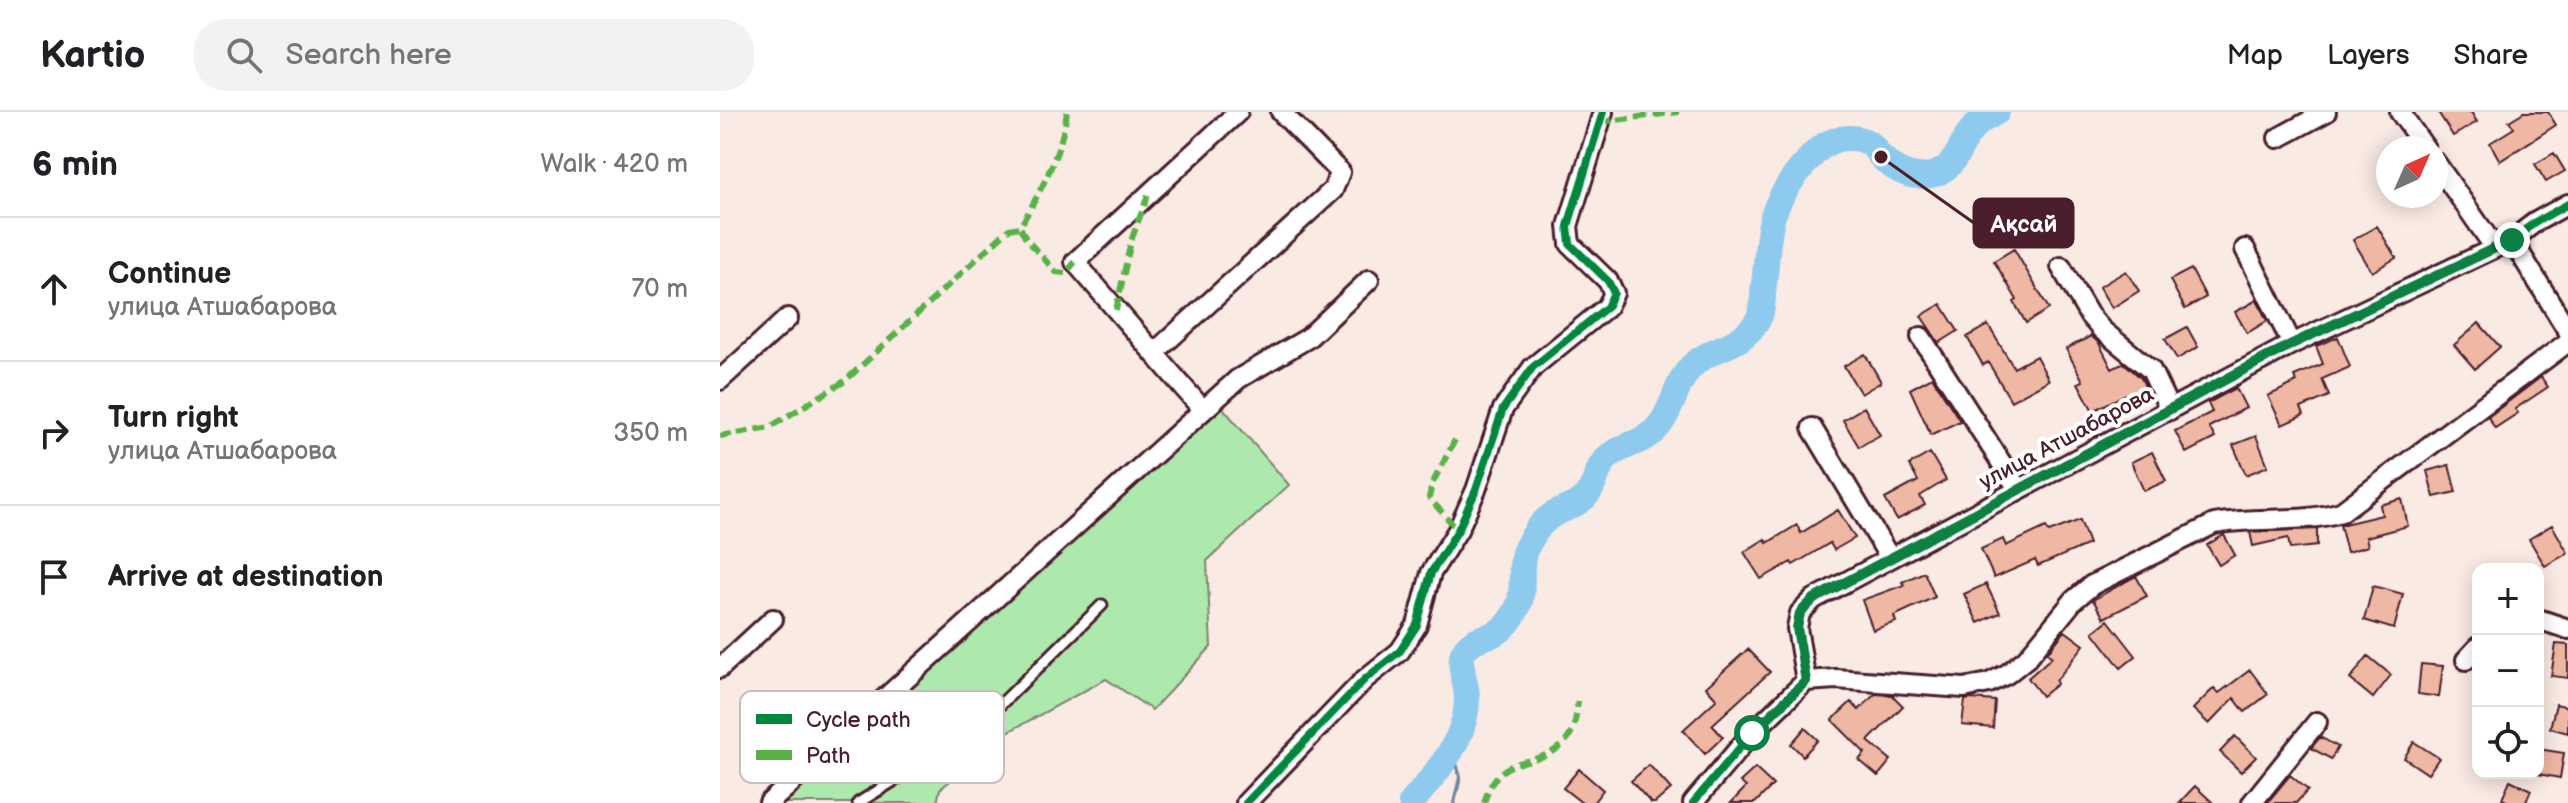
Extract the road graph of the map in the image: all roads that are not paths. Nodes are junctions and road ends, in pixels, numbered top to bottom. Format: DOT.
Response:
graph roads {
  1 [pos="1238,112"];
  2 [pos="1281,112"];
  3 [pos="1603,112"];
  4 [pos="2326,112"];
  5 [pos="2400,112"];
  6 [pos="2417,136"];
  7 [pos="2278,138"];
  8 [pos="2448,177"];
  9 [pos="2568,204"];
  10 [pos="2504,244"];
  11 [pos="2245,249"];
  12 [pos="2061,267"];
  13 [pos="1369,280"];
  14 [pos="788,318"];
  15 [pos="2568,331"];
  16 [pos="1921,337"];
  17 [pos="2568,342"];
  18 [pos="2292,344"];
  19 [pos="1154,353"];
  20 [pos="720,380"];
  21 [pos="1203,410"];
  22 [pos="2170,410"];
  23 [pos="1812,428"];
  24 [pos="2018,489"];
  25 [pos="1890,558"];
  26 [pos="1102,605"];
  27 [pos="773,619"];
  28 [pos="2544,621"];
  29 [pos="2568,629"];
  30 [pos="720,668"];
  31 [pos="1806,681"];
  32 [pos="893,691"];
  33 [pos="1004,701"];
  34 [pos="2317,722"];
  35 [pos="791,783"];
  36 [pos="890,783"];
  37 [pos="769,803"];
  38 [pos="858,803"];
  39 [pos="1246,803"];
  40 [pos="1693,803"];
  41 [pos="2252,803"];
  1 -- 19 [label="street"];
  2 -- 19 [label="street"];
  3 -- 39 [label="street"];
  4 -- 7 [label="street"];
  5 -- 6 [label="street"];
  8 -- 10 [label="street"];
  9 -- 10 [label="street, улица Атшабарова"];
  10 -- 15 [label="street"];
  10 -- 18 [label="street, улица Атшабарова"];
  11 -- 18 [label="street"];
  12 -- 22 [label="street"];
  13 -- 21 [label="street"];
  14 -- 20 [label="street"];
  16 -- 24 [label="street"];
  17 -- 31 [label="street"];
  18 -- 22 [label="street, улица Атшабарова"];
  19 -- 21 [label="street"];
  21 -- 32 [label="street"];
  22 -- 24 [label="street, улица Атшабарова"];
  23 -- 25 [label="street"];
  24 -- 25 [label="street, улица Атшабарова"];
  25 -- 31 [label="street, улица Атшабарова"];
  26 -- 33 [label="lane"];
  27 -- 30 [label="street"];
  28 -- 29 [label="street"];
  31 -- 40 [label="street"];
  34 -- 41 [label="street"];
  35 -- 37 [label="street"];
  36 -- 38 [label="lane"];
}
